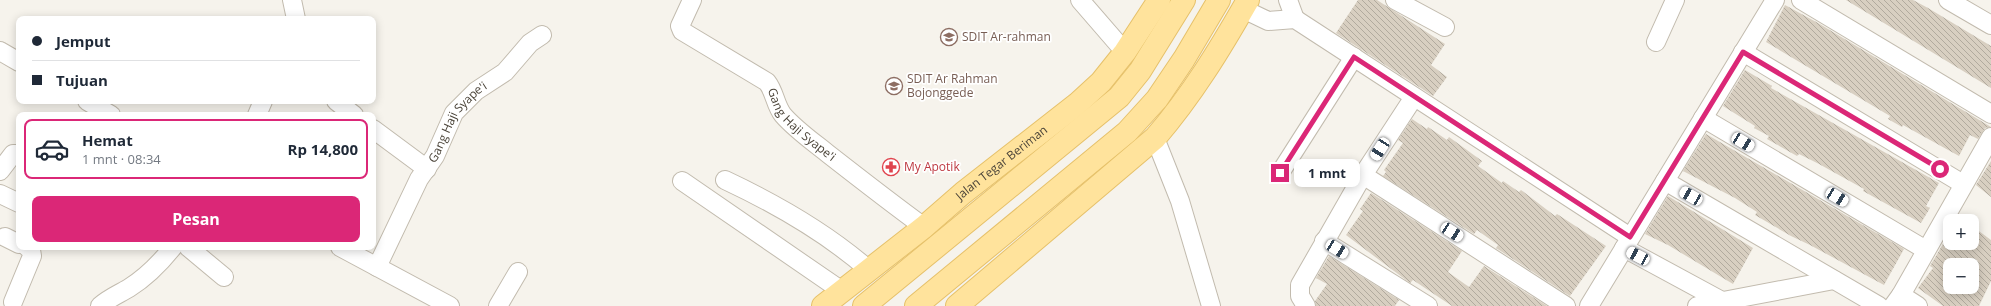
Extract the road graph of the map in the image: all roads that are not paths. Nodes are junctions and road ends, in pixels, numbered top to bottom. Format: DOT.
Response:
graph roads {
  1 [pos="292,0"];
  2 [pos="692,0"];
  3 [pos="1080,0"];
  4 [pos="1159,0"];
  5 [pos="1184,0"];
  6 [pos="1288,0"];
  7 [pos="1395,0"];
  8 [pos="1674,0"];
  9 [pos="1775,0"];
  10 [pos="1800,0"];
  11 [pos="1948,0"];
  12 [pos="1212,3"];
  13 [pos="1246,4"];
  14 [pos="295,16"];
  15 [pos="1294,20"];
  16 [pos="1991,25"];
  17 [pos="1445,27"];
  18 [pos="542,35"];
  19 [pos="1656,42"];
  20 [pos="0,51"];
  21 [pos="1126,52"];
  22 [pos="1743,52"];
  23 [pos="1354,57"];
  24 [pos="16,60"];
  25 [pos="1414,97"];
  26 [pos="95,104"];
  27 [pos="340,104"];
  28 [pos="109,109"];
  29 [pos="350,112"];
  30 [pos="1991,114"];
  31 [pos="1703,118"];
  32 [pos="376,131"];
  33 [pos="1991,137"];
  34 [pos="1155,138"];
  35 [pos="16,154"];
  36 [pos="427,169"];
  37 [pos="0,171"];
  38 [pos="1280,173"];
  39 [pos="1363,175"];
  40 [pos="725,180"];
  41 [pos="682,181"];
  42 [pos="1665,181"];
  43 [pos="976,184"];
  44 [pos="1963,184"];
  45 [pos="0,194"];
  46 [pos="990,201"];
  47 [pos="16,202"];
  48 [pos="1012,226"];
  49 [pos="924,227"];
  50 [pos="1324,241"];
  51 [pos="1627,243"];
  52 [pos="1028,245"];
  53 [pos="31,250"];
  54 [pos="171,250"];
  55 [pos="192,250"];
  56 [pos="346,250"];
  57 [pos="1926,250"];
  58 [pos="377,267"];
  59 [pos="869,270"];
  60 [pos="518,272"];
  61 [pos="224,277"];
  62 [pos="1834,280"];
  63 [pos="842,291"];
  64 [pos="1720,300"];
  65 [pos="12,301"];
  66 [pos="1897,301"];
  67 [pos="962,304"];
  68 [pos="100,306"];
  69 [pos="450,306"];
  70 [pos="498,306"];
  71 [pos="823,306"];
  72 [pos="864,306"];
  73 [pos="916,306"];
  74 [pos="1211,306"];
  75 [pos="1306,306"];
  76 [pos="1428,306"];
  77 [pos="1566,306"];
  78 [pos="1589,306"];
  79 [pos="1698,306"];
  80 [pos="1879,306"];
  81 [pos="1918,306"];
  1 -- 14 [label="street"];
  2 -- 49 [label="street, Gang Haji Syape'i"];
  3 -- 21 [label="street"];
  4 -- 21 [label="main road, Jalan Tegar Beriman"];
  5 -- 46 [label="main road, Jalan Tegar Beriman"];
  6 -- 15 [label="street"];
  7 -- 17 [label="street"];
  8 -- 19 [label="street"];
  9 -- 22 [label="street"];
  10 -- 30 [label="street"];
  11 -- 16 [label="street"];
  12 -- 48 [label="main road"];
  13 -- 15 [label="street"];
  13 -- 34 [label="main road"];
  15 -- 23 [label="street"];
  18 -- 36 [label="street, Gang Haji Syape'i"];
  20 -- 24 [label="street"];
  21 -- 43 [label="main road, Jalan Tegar Beriman"];
  22 -- 31 [label="street"];
  22 -- 44 [label="street"];
  23 -- 25 [label="street"];
  23 -- 38 [label="street"];
  25 -- 39 [label="street"];
  25 -- 51 [label="street"];
  26 -- 28 [label="street"];
  27 -- 29 [label="street"];
  31 -- 42 [label="street"];
  31 -- 57 [label="street"];
  32 -- 36 [label="street, Gang Haji Syape'i"];
  33 -- 44 [label="street"];
  34 -- 52 [label="main road"];
  34 -- 74 [label="street"];
  35 -- 37 [label="street"];
  36 -- 58 [label="street"];
  39 -- 50 [label="street"];
  39 -- 77 [label="street"];
  40 -- 59 [label="street"];
  41 -- 63 [label="street"];
  42 -- 51 [label="street"];
  42 -- 62 [label="street"];
  43 -- 46 [label="main road"];
  43 -- 49 [label="main road, Jalan Tegar Beriman"];
  44 -- 57 [label="street"];
  45 -- 47 [label="street"];
  46 -- 72 [label="main road, Jalan Tegar Beriman"];
  48 -- 52 [label="main road"];
  48 -- 73 [label="main road"];
  49 -- 59 [label="main road, Jalan Tegar Beriman"];
  50 -- 75 [label="street"];
  50 -- 76 [label="street"];
  51 -- 64 [label="street"];
  51 -- 78 [label="street"];
  52 -- 67 [label="main road"];
  53 -- 65 [label="street"];
  54 -- 68 [label="street"];
  55 -- 61 [label="street"];
  56 -- 58 [label="street"];
  57 -- 66 [label="street"];
  58 -- 69 [label="street"];
  59 -- 63 [label="main road, Jalan Tegar Beriman"];
  60 -- 70 [label="street"];
  62 -- 64 [label="street"];
  62 -- 80 [label="street"];
  63 -- 71 [label="main road, Jalan Tegar Beriman"];
  64 -- 79 [label="street"];
  66 -- 81 [label="street"];
}
